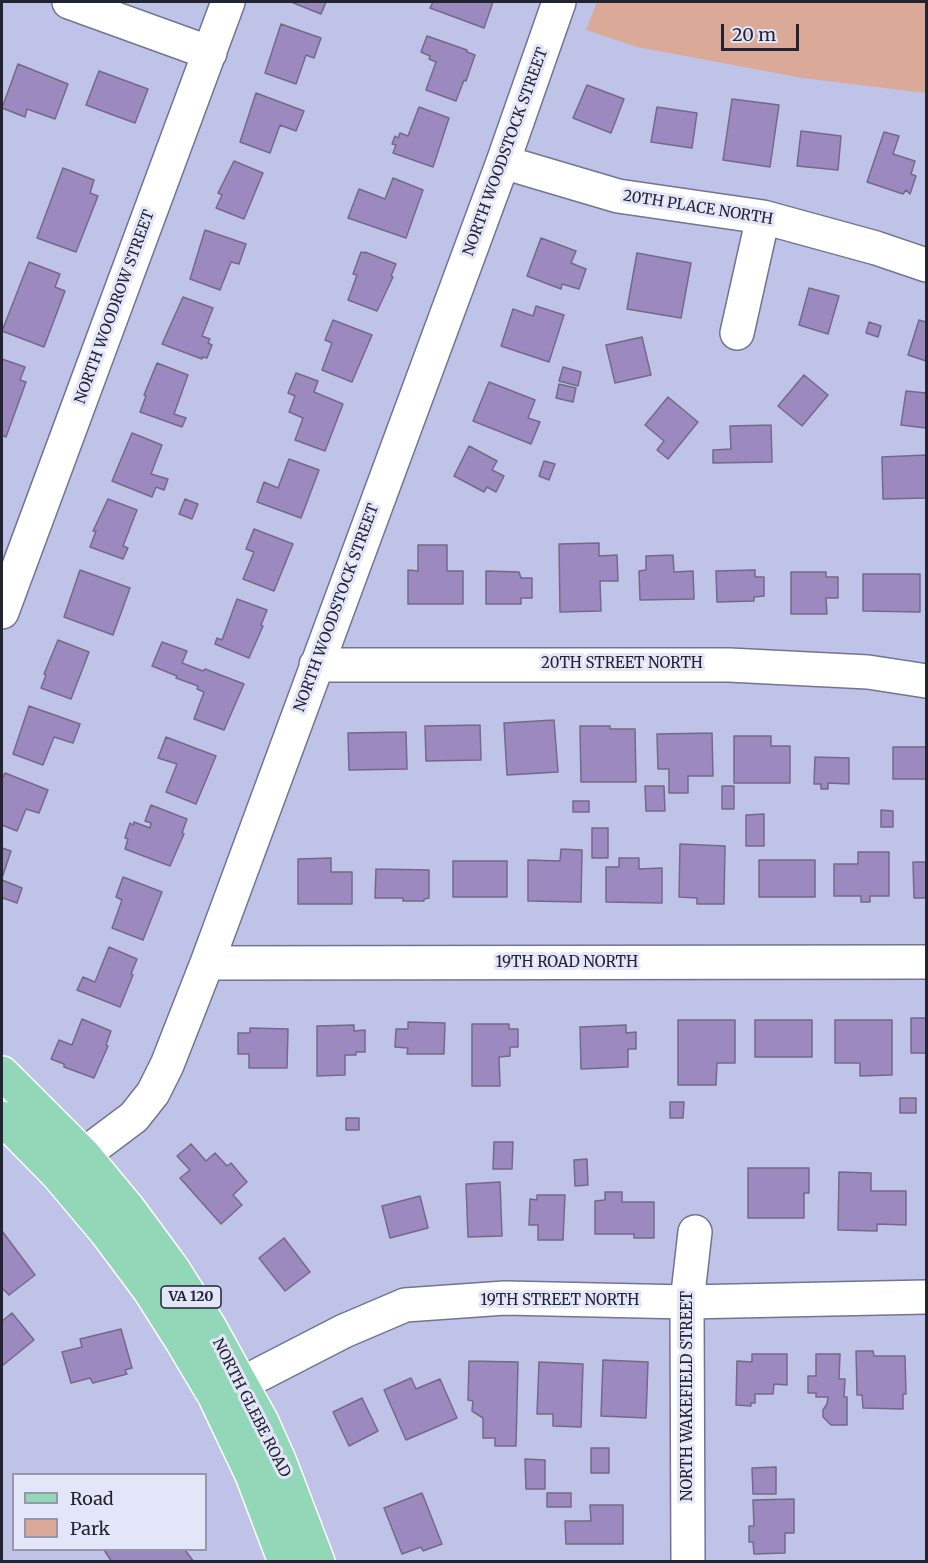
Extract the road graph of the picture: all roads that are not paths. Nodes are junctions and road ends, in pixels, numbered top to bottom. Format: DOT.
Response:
graph roads {
  1 [pos="69,2"];
  2 [pos="228,2"];
  3 [pos="559,2"];
  4 [pos="210,53"];
  5 [pos="503,162"];
  6 [pos="763,217"];
  7 [pos="927,265"];
  8 [pos="737,333"];
  9 [pos="2,612"];
  10 [pos="316,665"];
  11 [pos="927,681"];
  12 [pos="927,962"];
  13 [pos="207,963"];
  14 [pos="2,1072"];
  15 [pos="2,1118"];
  16 [pos="84,1155"];
  17 [pos="58,1175"];
  18 [pos="695,1232"];
  19 [pos="927,1297"];
  20 [pos="687,1302"];
  21 [pos="228,1389"];
  22 [pos="285,1562"];
  23 [pos="318,1562"];
  24 [pos="688,1562"];
  1 -- 4 [label="street"];
  2 -- 4 [label="street, NORTH WOODROW STREET"];
  3 -- 5 [label="street, NORTH WOODSTOCK STREET"];
  4 -- 9 [label="street, NORTH WOODROW STREET"];
  5 -- 6 [label="street, 20TH PLACE NORTH"];
  5 -- 10 [label="street, NORTH WOODSTOCK STREET"];
  6 -- 7 [label="street, 20TH PLACE NORTH"];
  6 -- 8 [label="street"];
  10 -- 11 [label="street, 20TH STREET NORTH"];
  10 -- 13 [label="street, NORTH WOODSTOCK STREET"];
  12 -- 13 [label="street, 19TH ROAD NORTH"];
  13 -- 16 [label="street, NORTH WOODSTOCK STREET"];
  14 -- 16 [label="main road, NORTH GLEBE ROAD / VA 120"];
  15 -- 17 [label="main road, NORTH GLEBE ROAD / VA 120"];
  16 -- 17 [label="street, NORTH WOODSTOCK STREET"];
  16 -- 21 [label="main road, NORTH GLEBE ROAD / VA 120"];
  17 -- 21 [label="main road, NORTH GLEBE ROAD / VA 120"];
  18 -- 20 [label="street, NORTH WAKEFIELD STREET"];
  19 -- 20 [label="street, 19TH STREET NORTH"];
  20 -- 21 [label="street, 19TH STREET NORTH"];
  20 -- 24 [label="street, NORTH WAKEFIELD STREET"];
  21 -- 22 [label="main road, NORTH GLEBE ROAD / VA 120"];
  21 -- 23 [label="main road, NORTH GLEBE ROAD / VA 120"];
}
